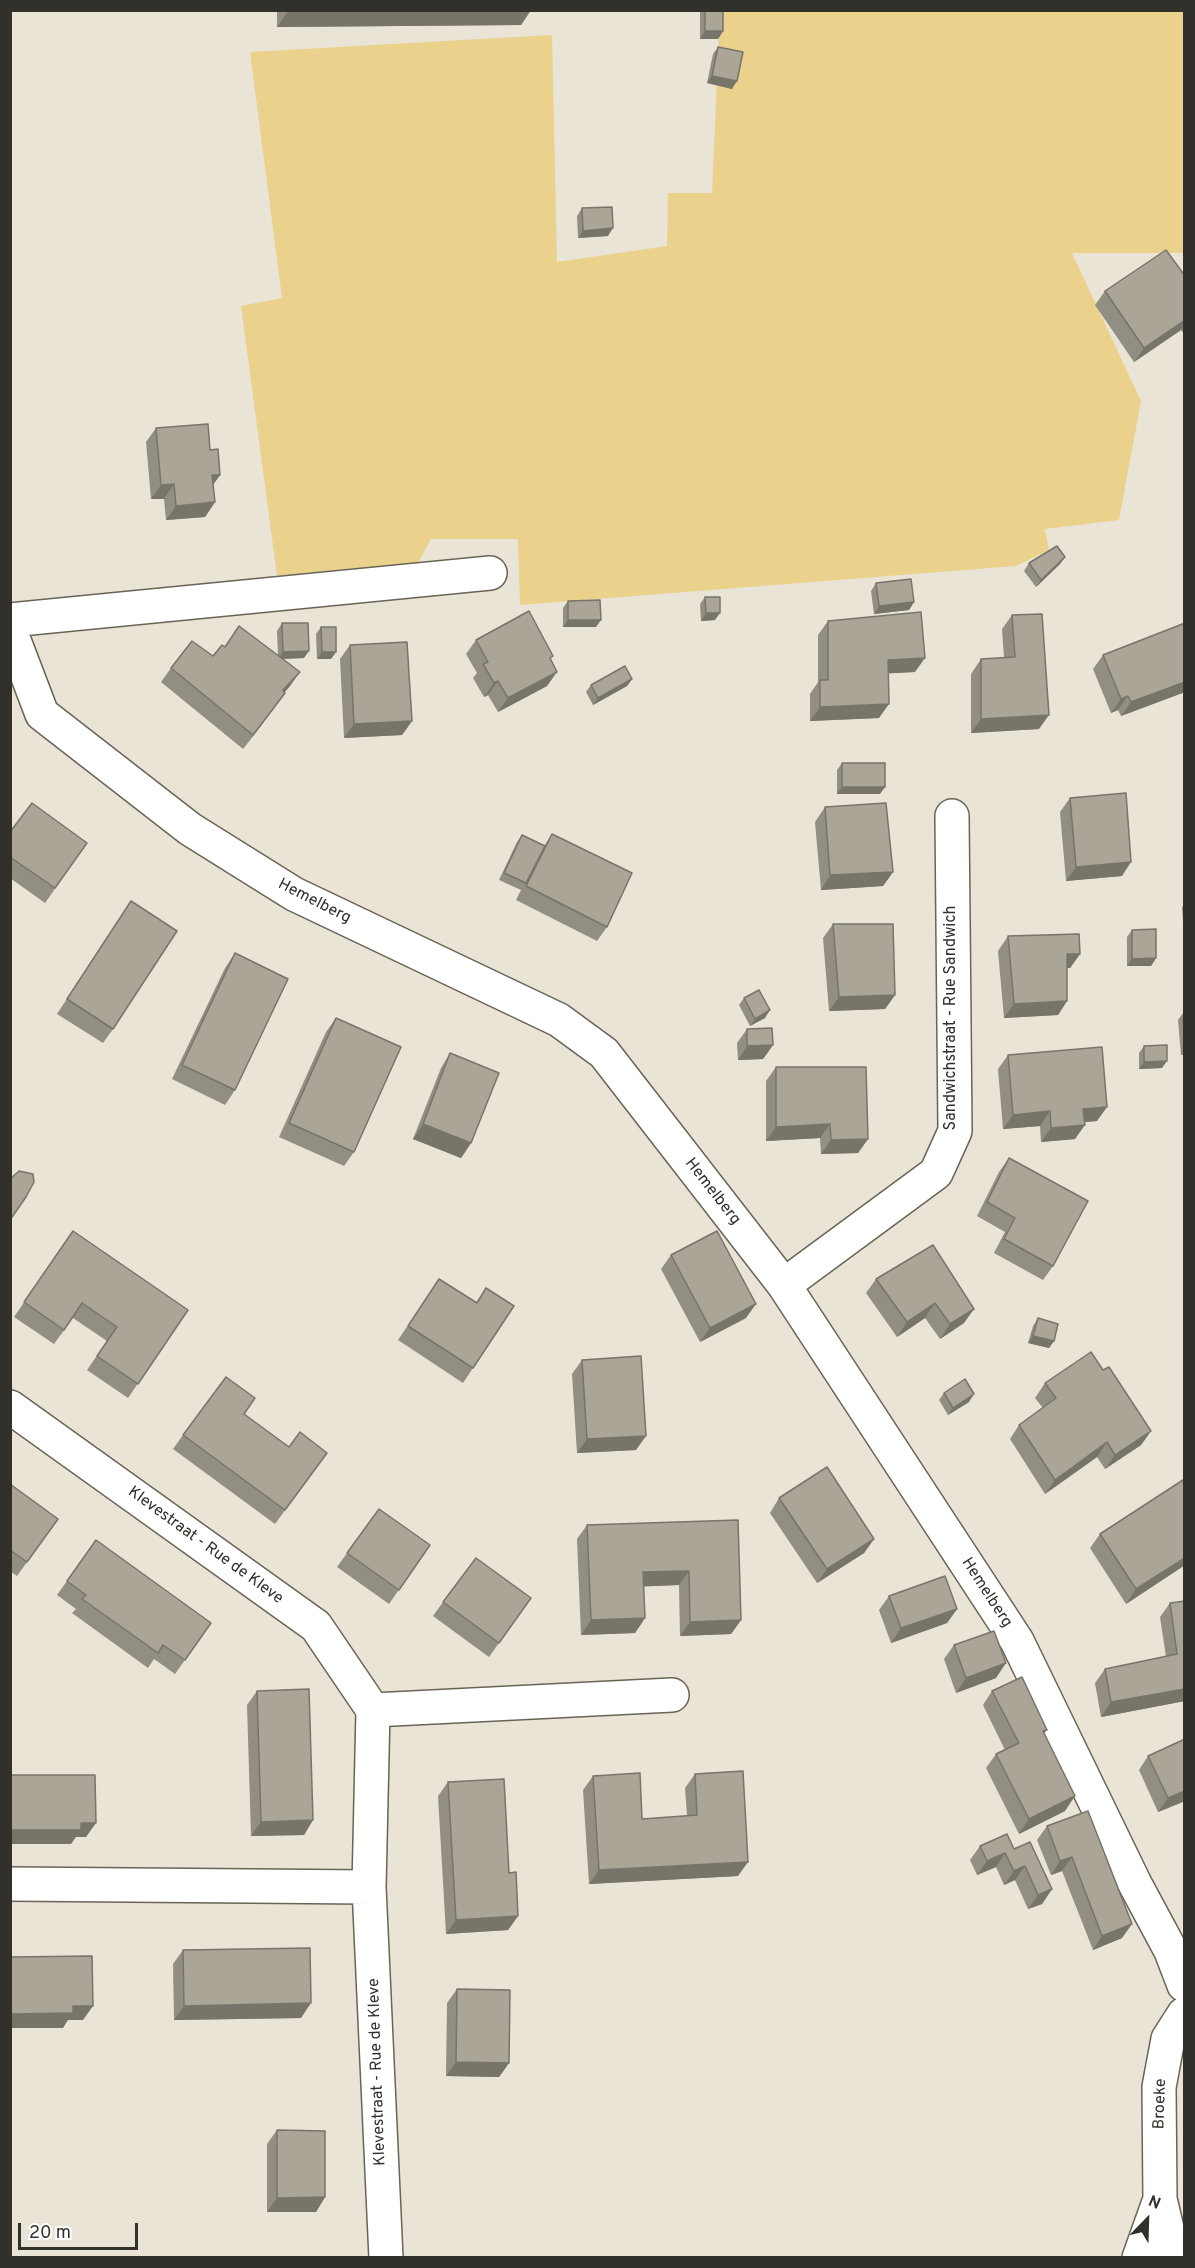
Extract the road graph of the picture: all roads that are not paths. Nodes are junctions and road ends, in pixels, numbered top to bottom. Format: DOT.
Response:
graph roads {
  1 [pos="490,573"];
  2 [pos="10,620"];
  3 [pos="10,630"];
  4 [pos="952,816"];
  5 [pos="784,1285"];
  6 [pos="10,1407"];
  7 [pos="672,1695"];
  8 [pos="373,1710"];
  9 [pos="10,1884"];
  10 [pos="369,1887"];
  11 [pos="1185,1984"];
  12 [pos="1185,2014"];
  13 [pos="1160,2199"];
  14 [pos="386,2258"];
  15 [pos="1139,2258"];
  16 [pos="1174,2258"];
  1 -- 2 [label="street"];
  3 -- 5 [label="street, Hemelberg"];
  4 -- 5 [label="street, Sandwichstraat - Rue Sandwich"];
  5 -- 11 [label="street, Hemelberg"];
  6 -- 8 [label="street, Klevestraat - Rue de Kleve"];
  7 -- 8 [label="street"];
  8 -- 10 [label="street, Klevestraat - Rue de Kleve"];
  9 -- 10 [label="street"];
  10 -- 14 [label="street, Klevestraat - Rue de Kleve"];
  12 -- 13 [label="street, Broeke"];
  13 -- 15 [label="street, Broeke"];
  13 -- 16 [label="street, Broeke"];
}
